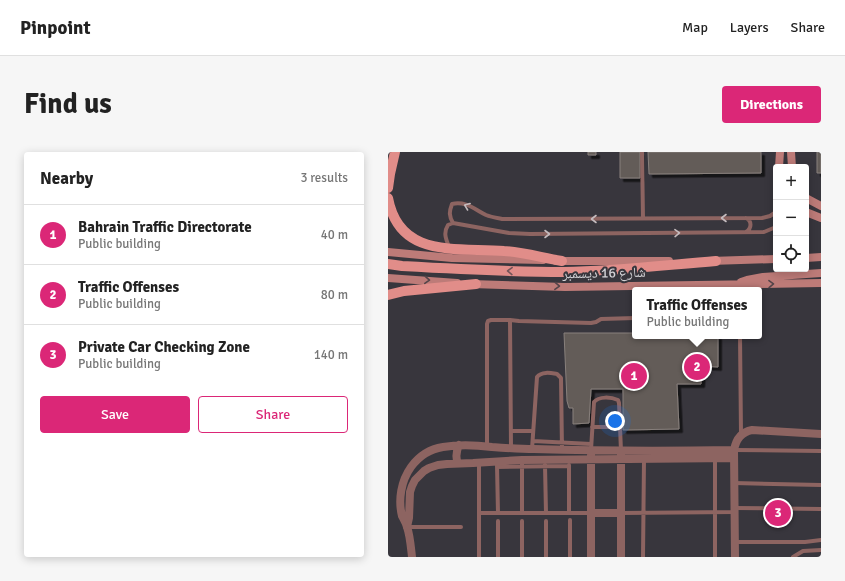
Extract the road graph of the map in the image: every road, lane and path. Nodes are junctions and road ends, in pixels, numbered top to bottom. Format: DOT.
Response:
graph roads {
  1 [pos="395,152"];
  2 [pos="642,152"];
  3 [pos="780,152"];
  4 [pos="791,152"];
  5 [pos="779,164"];
  6 [pos="792,164"];
  7 [pos="388,188"];
  8 [pos="388,198"];
  9 [pos="809,200"];
  10 [pos="821,206"];
  11 [pos="809,213"];
  12 [pos="773,214"];
  13 [pos="643,218"];
  14 [pos="746,218"];
  15 [pos="821,218"];
  16 [pos="453,223"];
  17 [pos="773,228"];
  18 [pos="745,232"];
  19 [pos="449,248"];
  20 [pos="390,252"];
  21 [pos="821,257"];
  22 [pos="809,258"];
  23 [pos="773,259"];
  24 [pos="562,261"];
  25 [pos="716,261"];
  26 [pos="388,264"];
  27 [pos="821,273"];
  28 [pos="388,278"];
  29 [pos="821,283"];
  30 [pos="476,284"];
  31 [pos="737,284"];
  32 [pos="388,295"];
  33 [pos="632,318"];
  34 [pos="510,320"];
  35 [pos="740,339"];
  36 [pos="592,427"];
  37 [pos="620,427"];
  38 [pos="533,431"];
  39 [pos="511,432"];
  40 [pos="741,434"];
  41 [pos="821,434"];
  42 [pos="459,445"];
  43 [pos="532,445"];
  44 [pos="487,446"];
  45 [pos="562,446"];
  46 [pos="591,447"];
  47 [pos="511,448"];
  48 [pos="621,450"];
  49 [pos="821,451"];
  50 [pos="680,454"];
  51 [pos="734,454"];
  52 [pos="716,458"];
  53 [pos="591,459"];
  54 [pos="621,459"];
  55 [pos="644,459"];
  56 [pos="532,460"];
  57 [pos="458,463"];
  58 [pos="479,463"];
  59 [pos="522,463"];
  60 [pos="545,463"];
  61 [pos="569,463"];
  62 [pos="497,464"];
  63 [pos="734,483"];
  64 [pos="821,485"];
  65 [pos="821,509"];
  66 [pos="735,510"];
  67 [pos="479,512"];
  68 [pos="498,512"];
  69 [pos="522,512"];
  70 [pos="546,512"];
  71 [pos="569,512"];
  72 [pos="591,512"];
  73 [pos="622,512"];
  74 [pos="644,512"];
  75 [pos="716,512"];
  76 [pos="570,520"];
  77 [pos="498,521"];
  78 [pos="522,521"];
  79 [pos="546,521"];
  80 [pos="407,527"];
  81 [pos="461,527"];
  82 [pos="821,540"];
  83 [pos="735,542"];
  84 [pos="821,550"];
  85 [pos="412,557"];
  86 [pos="479,557"];
  87 [pos="498,557"];
  88 [pos="522,557"];
  89 [pos="546,557"];
  90 [pos="570,557"];
  91 [pos="591,557"];
  92 [pos="621,557"];
  93 [pos="643,557"];
  94 [pos="715,557"];
  95 [pos="735,557"];
  96 [pos="793,557"];
  1 -- 7 [label="main road"];
  2 -- 13 [label="lane"];
  3 -- 5 [label="main road"];
  4 -- 6 [label="main road"];
  8 -- 19 [label="main road"];
  9 -- 10 [label="main road"];
  11 -- 15 [label="main road"];
  12 -- 14 [label="lane"];
  14 -- 13 [label="lane, one-way"];
  13 -- 16 [label="lane, one-way"];
  14 -- 18 [label="lane"];
  16 -- 18 [label="lane, one-way"];
  16 -- 19 [label="lane"];
  17 -- 18 [label="lane"];
  19 -- 24 [label="main road"];
  20 -- 24 [label="main road, شارع 16 ديسمبر"];
  21 -- 22 [label="main road"];
  23 -- 25 [label="main road, شارع 16 ديسمبر"];
  24 -- 25 [label="main road, شارع 16 ديسمبر"];
  25 -- 26 [label="main road, one-way"];
  27 -- 31 [label="main road"];
  28 -- 30 [label="main road, شارع 16 ديسمبر, one-way"];
  31 -- 29 [label="main road, شارع 16 ديسمبر, one-way"];
  30 -- 31 [label="main road, شارع 16 ديسمبر, one-way"];
  30 -- 32 [label="main road"];
  33 -- 34 [label="lane"];
  34 -- 39 [label="lane"];
  34 -- 44 [label="lane"];
  35 -- 40 [label="lane"];
  36 -- 37 [label="lane"];
  36 -- 37 [label="lane"];
  36 -- 46 [label="lane"];
  37 -- 48 [label="lane"];
  38 -- 39 [label="lane"];
  38 -- 43 [label="lane"];
  38 -- 45 [label="lane"];
  39 -- 47 [label="lane"];
  40 -- 41 [label="street"];
  40 -- 51 [label="street"];
  42 -- 44 [label="street"];
  42 -- 57 [label="street"];
  42 -- 80 [label="street"];
  43 -- 45 [label="street"];
  43 -- 47 [label="street"];
  43 -- 56 [label="street"];
  44 -- 47 [label="street"];
  45 -- 46 [label="street"];
  46 -- 48 [label="street"];
  46 -- 53 [label="street"];
  48 -- 50 [label="street"];
  48 -- 54 [label="street"];
  49 -- 51 [label="lane"];
  50 -- 51 [label="street"];
  50 -- 52 [label="street"];
  50 -- 55 [label="street"];
  51 -- 52 [label="street"];
  51 -- 63 [label="street"];
  52 -- 75 [label="lane"];
  53 -- 54 [label="street"];
  53 -- 61 [label="street"];
  53 -- 72 [label="street"];
  54 -- 55 [label="street"];
  54 -- 73 [label="street"];
  55 -- 74 [label="lane"];
  56 -- 59 [label="street"];
  56 -- 60 [label="street"];
  57 -- 58 [label="street"];
  57 -- 80 [label="street"];
  58 -- 62 [label="street"];
  58 -- 67 [label="lane"];
  59 -- 60 [label="lane"];
  59 -- 62 [label="street"];
  59 -- 69 [label="lane"];
  60 -- 61 [label="street"];
  60 -- 70 [label="lane"];
  61 -- 71 [label="lane"];
  62 -- 68 [label="lane"];
  63 -- 64 [label="lane"];
  63 -- 66 [label="street"];
  65 -- 66 [label="lane"];
  66 -- 75 [label="lane"];
  66 -- 83 [label="street"];
  67 -- 68 [label="lane"];
  67 -- 86 [label="lane"];
  68 -- 69 [label="lane"];
  69 -- 70 [label="lane"];
  70 -- 71 [label="lane"];
  71 -- 72 [label="lane"];
  72 -- 73 [label="street"];
  72 -- 91 [label="street"];
  73 -- 74 [label="lane"];
  73 -- 92 [label="street"];
  74 -- 75 [label="lane"];
  74 -- 93 [label="lane"];
  75 -- 94 [label="lane"];
  76 -- 90 [label="lane"];
  77 -- 87 [label="lane"];
  78 -- 88 [label="lane"];
  79 -- 89 [label="lane"];
  80 -- 81 [label="lane"];
  80 -- 85 [label="street"];
  82 -- 83 [label="lane"];
  83 -- 95 [label="street"];
  84 -- 96 [label="lane"];
}
